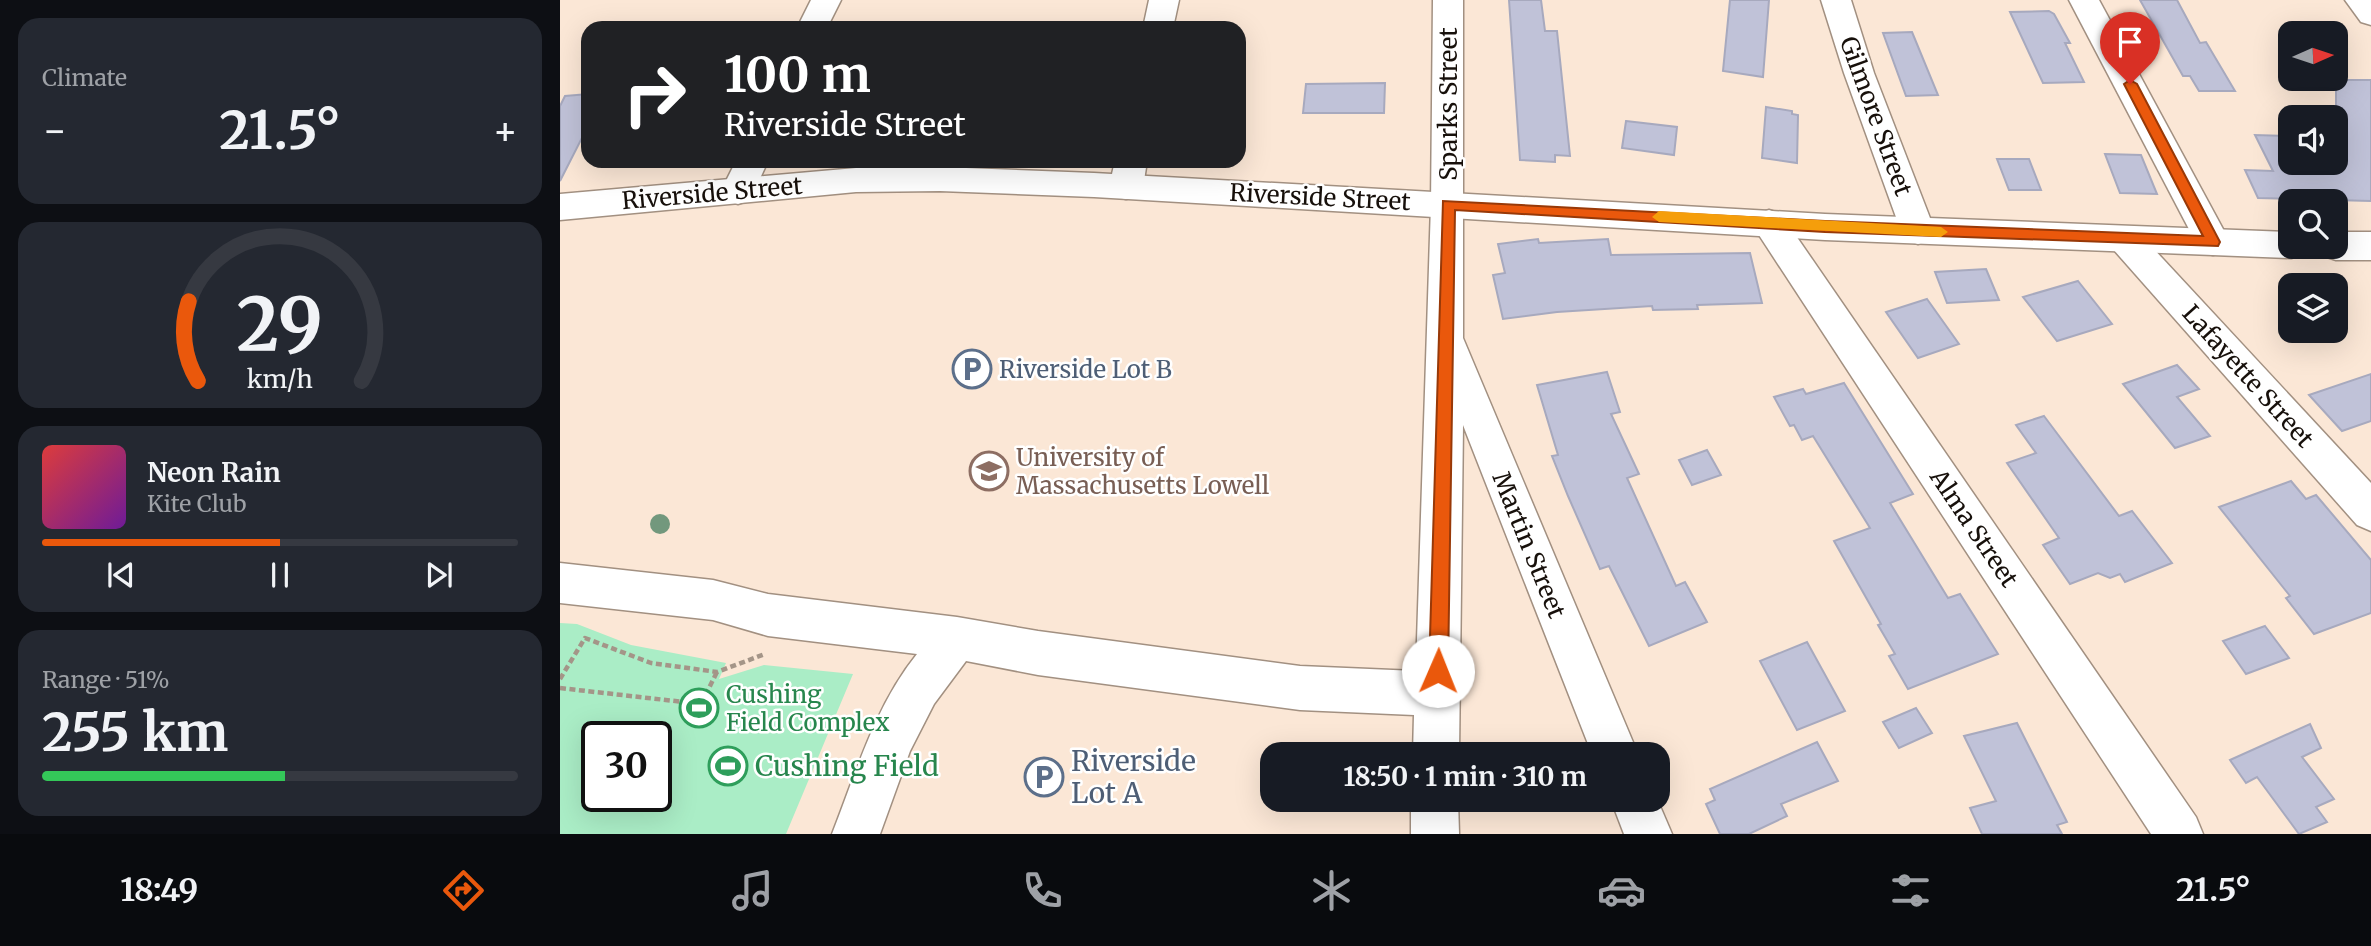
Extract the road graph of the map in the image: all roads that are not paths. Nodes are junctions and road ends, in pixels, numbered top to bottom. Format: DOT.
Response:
graph roads {
  1 [pos="825,0"];
  2 [pos="1164,0"];
  3 [pos="1448,0"];
  4 [pos="1836,0"];
  5 [pos="2084,0"];
  6 [pos="2360,0"];
  7 [pos="2371,15"];
  8 [pos="815,21"];
  9 [pos="1160,21"];
  10 [pos="749,168"];
  11 [pos="1128,174"];
  12 [pos="738,191"];
  13 [pos="1448,205"];
  14 [pos="560,207"];
  15 [pos="1769,223"];
  16 [pos="1918,231"];
  17 [pos="2125,240"];
  18 [pos="2213,242"];
  19 [pos="2278,244"];
  20 [pos="2348,246"];
  21 [pos="2371,246"];
  22 [pos="1445,334"];
  23 [pos="2371,512"];
  24 [pos="560,583"];
  25 [pos="957,638"];
  26 [pos="1438,694"];
  27 [pos="1436,742"];
  28 [pos="1610,742"];
  29 [pos="1435,812"];
  30 [pos="1639,812"];
  31 [pos="856,834"];
  32 [pos="1435,834"];
  33 [pos="1648,834"];
  34 [pos="2179,834"];
  1 -- 8 [label="street"];
  2 -- 9 [label="street"];
  3 -- 13 [label="street, Sparks Street"];
  4 -- 16 [label="street, Gilmore Street"];
  5 -- 18 [label="street"];
  6 -- 7 [label="street"];
  10 -- 12 [label="street"];
  11 -- 12 [label="street, Riverside Street"];
  11 -- 13 [label="street, Riverside Street"];
  12 -- 14 [label="street, Riverside Street"];
  13 -- 15 [label="street, Riverside Street"];
  13 -- 22 [label="street, Sparks Street"];
  15 -- 16 [label="street, Riverside Street"];
  15 -- 34 [label="street, Alma Street"];
  16 -- 17 [label="street, Riverside Street"];
  17 -- 18 [label="street, Riverside Street"];
  17 -- 23 [label="street, Lafayette Street"];
  18 -- 19 [label="street, Riverside Street"];
  20 -- 21 [label="street"];
  22 -- 26 [label="street, Sparks Street"];
  22 -- 28 [label="street, Martin Street"];
  24 -- 25 [label="street"];
  25 -- 26 [label="street"];
  25 -- 31 [label="street"];
  26 -- 27 [label="street, Sparks Street"];
  29 -- 32 [label="street"];
  30 -- 33 [label="street"];
}
